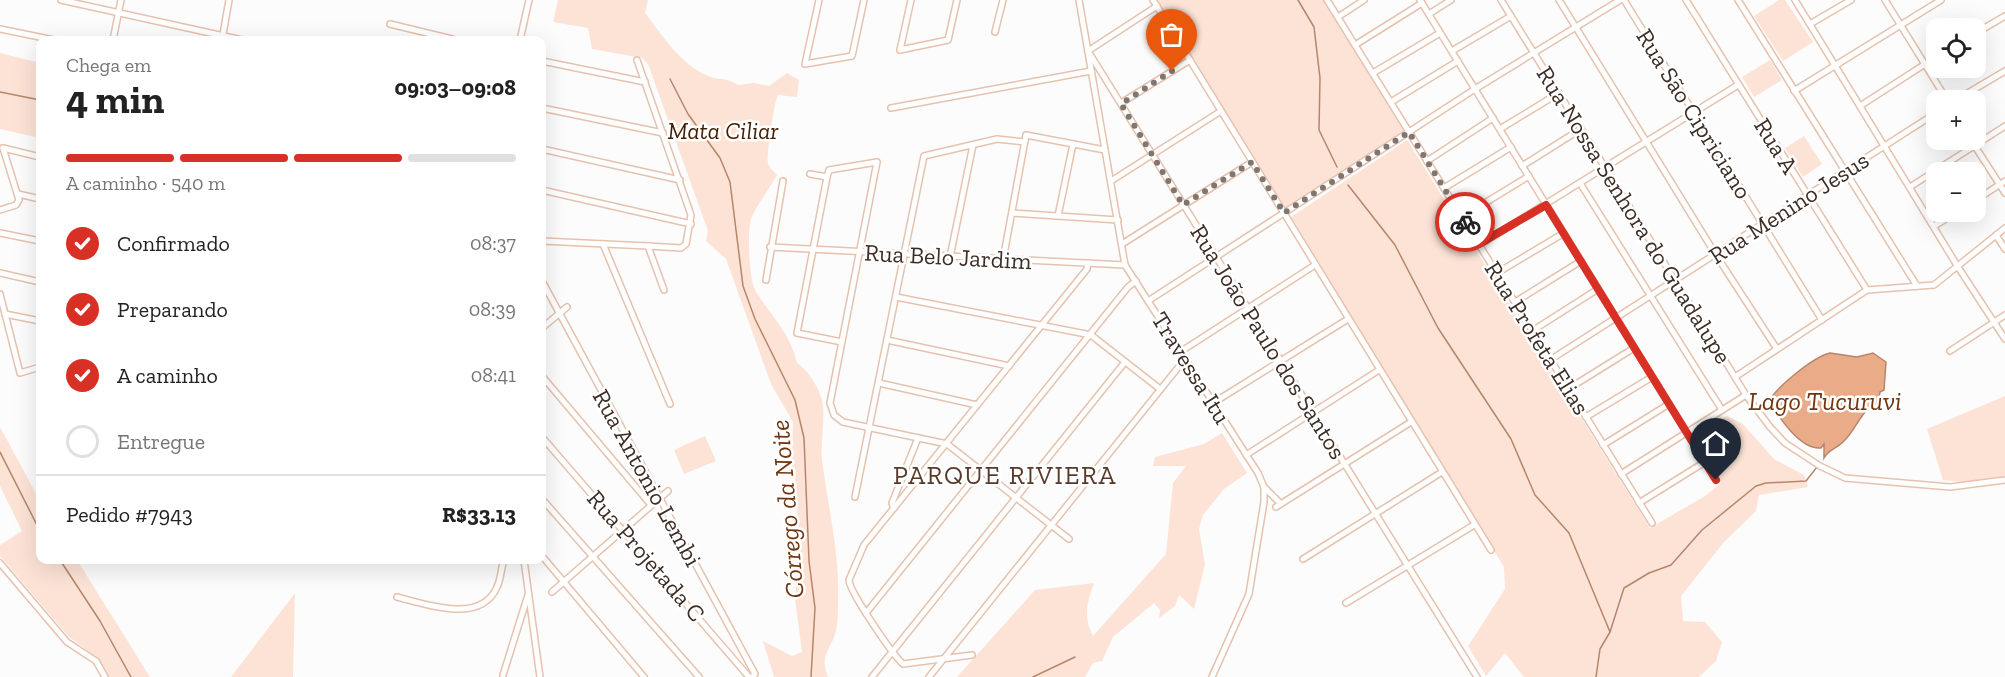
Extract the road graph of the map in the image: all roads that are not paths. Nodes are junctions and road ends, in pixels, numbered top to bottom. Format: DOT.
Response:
graph roads {
  1 [pos="61,0"];
  2 [pos="121,0"];
  3 [pos="230,0"];
  4 [pos="529,0"];
  5 [pos="819,0"];
  6 [pos="864,0"];
  7 [pos="911,0"];
  8 [pos="957,0"];
  9 [pos="1003,0"];
  10 [pos="1078,0"];
  11 [pos="1153,0"];
  12 [pos="1328,0"];
  13 [pos="1364,0"];
  14 [pos="1451,0"];
  15 [pos="1501,0"];
  16 [pos="1559,0"];
  17 [pos="1622,0"];
  18 [pos="1686,0"];
  19 [pos="1738,0"];
  20 [pos="1795,0"];
  21 [pos="1851,0"];
  22 [pos="1885,0"];
  23 [pos="1941,0"];
  24 [pos="1421,2"];
  25 [pos="1157,6"];
  26 [pos="119,13"];
  27 [pos="1429,14"];
  28 [pos="1511,16"];
  29 [pos="2005,16"];
  30 [pos="1338,17"];
  31 [pos="390,24"];
  32 [pos="1810,24"];
  33 [pos="1900,25"];
  34 [pos="1986,27"];
  35 [pos="1576,28"];
  36 [pos="0,29"];
  37 [pos="995,32"];
  38 [pos="1440,33"];
  39 [pos="36,36"];
  40 [pos="114,36"];
  41 [pos="214,36"];
  42 [pos="222,36"];
  43 [pos="440,36"];
  44 [pos="521,36"];
  45 [pos="1355,45"];
  46 [pos="1088,51"];
  47 [pos="1452,51"];
  48 [pos="1534,53"];
  49 [pos="637,60"];
  50 [pos="1190,60"];
  51 [pos="1458,61"];
  52 [pos="546,62"];
  53 [pos="1924,64"];
  54 [pos="1835,65"];
  55 [pos="2005,70"];
  56 [pos="1091,71"];
  57 [pos="1373,73"];
  58 [pos="645,82"];
  59 [pos="1738,85"];
  60 [pos="1475,89"];
  61 [pos="1941,90"];
  62 [pos="1972,90"];
  63 [pos="1794,91"];
  64 [pos="1559,93"];
  65 [pos="1391,102"];
  66 [pos="1121,104"];
  67 [pos="1860,106"];
  68 [pos="891,108"];
  69 [pos="546,109"];
  70 [pos="1221,111"];
  71 [pos="1693,113"];
  72 [pos="1493,118"];
  73 [pos="1926,119"];
  74 [pos="2005,126"];
  75 [pos="1500,129"];
  76 [pos="1581,129"];
  77 [pos="1409,132"];
  78 [pos="663,133"];
  79 [pos="1986,135"];
  80 [pos="1025,142"];
  81 [pos="1646,142"];
  82 [pos="1073,144"];
  83 [pos="973,145"];
  84 [pos="1884,146"];
  85 [pos="1511,147"];
  86 [pos="546,149"];
  87 [pos="1105,150"];
  88 [pos="1961,150"];
  89 [pos="1978,150"];
  90 [pos="1152,154"];
  91 [pos="36,156"];
  92 [pos="1427,161"];
  93 [pos="1252,162"];
  94 [pos="1522,166"];
  95 [pos="1605,167"];
  96 [pos="1845,172"];
  97 [pos="810,174"];
  98 [pos="1529,176"];
  99 [pos="827,177"];
  100 [pos="680,180"];
  101 [pos="783,181"];
  102 [pos="1111,181"];
  103 [pos="1580,183"];
  104 [pos="2003,184"];
  105 [pos="1910,187"];
  106 [pos="1444,188"];
  107 [pos="546,191"];
  108 [pos="2005,193"];
  109 [pos="18,194"];
  110 [pos="1986,194"];
  111 [pos="1808,197"];
  112 [pos="36,198"];
  113 [pos="1183,205"];
  114 [pos="1546,205"];
  115 [pos="0,210"];
  116 [pos="1012,213"];
  117 [pos="1284,213"];
  118 [pos="1058,216"];
  119 [pos="1462,217"];
  120 [pos="1118,220"];
  121 [pos="1941,222"];
  122 [pos="691,224"];
  123 [pos="1763,225"];
  124 [pos="1934,226"];
  125 [pos="2005,228"];
  126 [pos="0,232"];
  127 [pos="1564,233"];
  128 [pos="1996,235"];
  129 [pos="36,240"];
  130 [pos="546,241"];
  131 [pos="603,244"];
  132 [pos="1122,244"];
  133 [pos="1479,244"];
  134 [pos="648,246"];
  135 [pos="770,247"];
  136 [pos="2005,249"];
  137 [pos="814,250"];
  138 [pos="860,253"];
  139 [pos="904,255"];
  140 [pos="1716,255"];
  141 [pos="950,257"];
  142 [pos="1215,257"];
  143 [pos="1003,260"];
  144 [pos="1581,261"];
  145 [pos="1088,263"];
  146 [pos="1125,265"];
  147 [pos="1315,265"];
  148 [pos="1958,267"];
  149 [pos="0,273"];
  150 [pos="1497,273"];
  151 [pos="766,280"];
  152 [pos="36,281"];
  153 [pos="1136,281"];
  154 [pos="1675,281"];
  155 [pos="1917,286"];
  156 [pos="546,289"];
  157 [pos="1598,289"];
  158 [pos="664,290"];
  159 [pos="1867,290"];
  160 [pos="0,294"];
  161 [pos="1651,296"];
  162 [pos="896,297"];
  163 [pos="1148,301"];
  164 [pos="1515,302"];
  165 [pos="567,307"];
  166 [pos="1248,309"];
  167 [pos="559,313"];
  168 [pos="5,314"];
  169 [pos="2005,315"];
  170 [pos="1616,318"];
  171 [pos="1348,319"];
  172 [pos="36,320"];
  173 [pos="1822,320"];
  174 [pos="1994,323"];
  175 [pos="546,324"];
  176 [pos="1042,325"];
  177 [pos="1532,331"];
  178 [pos="1091,335"];
  179 [pos="2005,339"];
  180 [pos="887,340"];
  181 [pos="842,342"];
  182 [pos="1635,348"];
  183 [pos="1778,349"];
  184 [pos="1950,351"];
  185 [pos="1180,352"];
  186 [pos="1185,359"];
  187 [pos="1551,360"];
  188 [pos="1125,362"];
  189 [pos="1280,362"];
  190 [pos="1009,366"];
  191 [pos="36,368"];
  192 [pos="1379,370"];
  193 [pos="1652,377"];
  194 [pos="1735,377"];
  195 [pos="546,381"];
  196 [pos="879,383"];
  197 [pos="1160,389"];
  198 [pos="1568,389"];
  199 [pos="1746,395"];
  200 [pos="1213,403"];
  201 [pos="670,404"];
  202 [pos="1669,404"];
  203 [pos="976,405"];
  204 [pos="1722,410"];
  205 [pos="1311,413"];
  206 [pos="1586,417"];
  207 [pos="1411,422"];
  208 [pos="870,428"];
  209 [pos="1687,432"];
  210 [pos="918,438"];
  211 [pos="546,442"];
  212 [pos="947,444"];
  213 [pos="1603,445"];
  214 [pos="1246,455"];
  215 [pos="1705,462"];
  216 [pos="1344,465"];
  217 [pos="982,471"];
  218 [pos="1442,472"];
  219 [pos="1621,474"];
  220 [pos="1716,480"];
  221 [pos="2005,480"];
  222 [pos="1264,487"];
  223 [pos="668,491"];
  224 [pos="855,497"];
  225 [pos="659,498"];
  226 [pos="1016,498"];
  227 [pos="1639,503"];
  228 [pos="546,504"];
  229 [pos="651,505"];
  230 [pos="894,508"];
  231 [pos="1374,515"];
  232 [pos="1652,523"];
  233 [pos="1051,525"];
  234 [pos="1474,525"];
  235 [pos="623,530"];
  236 [pos="1069,539"];
  237 [pos="1491,550"];
  238 [pos="591,556"];
  239 [pos="1304,559"];
  240 [pos="546,561"];
  241 [pos="0,564"];
  242 [pos="503,564"];
  243 [pos="524,564"];
  244 [pos="1407,567"];
  245 [pos="563,581"];
  246 [pos="552,592"];
  247 [pos="528,593"];
  248 [pos="397,597"];
  249 [pos="1346,603"];
  250 [pos="866,613"];
  251 [pos="892,652"];
  252 [pos="972,655"];
  253 [pos="746,657"];
  254 [pos="943,659"];
  255 [pos="738,663"];
  256 [pos="503,675"];
  257 [pos="752,676"];
  258 [pos="105,677"];
  259 [pos="540,677"];
  260 [pos="644,677"];
  261 [pos="699,677"];
  262 [pos="872,677"];
  263 [pos="929,677"];
  264 [pos="1212,677"];
  265 [pos="1477,677"];
  1 -- 26 [label="street"];
  2 -- 26 [label="street"];
  3 -- 42 [label="street"];
  4 -- 44 [label="street"];
  5 -- 6 [label="street"];
  7 -- 8 [label="street"];
  9 -- 37 [label="street"];
  10 -- 46 [label="street, Rua João Paulo dos Santos"];
  11 -- 25 [label="street"];
  12 -- 30 [label="street, Rua Profeta Elias"];
  13 -- 30 [label="street"];
  14 -- 27 [label="street"];
  15 -- 28 [label="street, Rua Nossa Senhora do Guadalupe"];
  16 -- 35 [label="street"];
  17 -- 35 [label="street"];
  17 -- 71 [label="street, Rua São Cipriciano"];
  18 -- 59 [label="street, Rua A"];
  19 -- 63 [label="street"];
  20 -- 32 [label="street"];
  21 -- 32 [label="street"];
  22 -- 33 [label="street"];
  23 -- 33 [label="street"];
  24 -- 27 [label="street"];
  24 -- 45 [label="street"];
  25 -- 46 [label="street"];
  25 -- 50 [label="street"];
  26 -- 40 [label="street"];
  26 -- 41 [label="street"];
  27 -- 38 [label="street"];
  28 -- 47 [label="street"];
  28 -- 48 [label="street, Rua Nossa Senhora do Guadalupe"];
  29 -- 34 [label="street"];
  30 -- 45 [label="street, Rua Profeta Elias"];
  31 -- 43 [label="street"];
  32 -- 54 [label="street"];
  33 -- 53 [label="street"];
  33 -- 54 [label="street"];
  35 -- 48 [label="street"];
  35 -- 81 [label="street"];
  36 -- 39 [label="street"];
  38 -- 47 [label="street"];
  38 -- 57 [label="street"];
  45 -- 57 [label="street, Rua Profeta Elias"];
  46 -- 56 [label="street, Travessa Itu"];
  46 -- 66 [label="street, Rua João Paulo dos Santos"];
  47 -- 51 [label="street"];
  48 -- 60 [label="street"];
  48 -- 64 [label="street, Rua Nossa Senhora do Guadalupe"];
  49 -- 58 [label="street"];
  50 -- 66 [label="street"];
  50 -- 70 [label="street"];
  51 -- 60 [label="street"];
  51 -- 65 [label="street"];
  52 -- 58 [label="street"];
  53 -- 61 [label="street"];
  53 -- 67 [label="street"];
  54 -- 63 [label="street"];
  54 -- 67 [label="street"];
  55 -- 62 [label="street"];
  56 -- 68 [label="street"];
  56 -- 87 [label="street, Travessa Itu"];
  57 -- 65 [label="street, Rua Profeta Elias"];
  58 -- 78 [label="street"];
  59 -- 71 [label="street"];
  59 -- 111 [label="street, Rua A"];
  60 -- 72 [label="street"];
  60 -- 77 [label="street"];
  63 -- 96 [label="street"];
  64 -- 75 [label="street"];
  64 -- 76 [label="street, Rua Nossa Senhora do Guadalupe"];
  65 -- 77 [label="street, Rua Profeta Elias"];
  66 -- 90 [label="street, Rua João Paulo dos Santos"];
  67 -- 84 [label="street"];
  69 -- 78 [label="street"];
  70 -- 90 [label="street"];
  70 -- 93 [label="street"];
  71 -- 81 [label="street"];
  71 -- 123 [label="street, Rua São Cipriciano"];
  72 -- 75 [label="street"];
  72 -- 92 [label="street"];
  73 -- 84 [label="street, Rua Menino Jesus"];
  74 -- 79 [label="street"];
  75 -- 85 [label="street"];
  76 -- 94 [label="street"];
  76 -- 95 [label="street, Rua Nossa Senhora do Guadalupe"];
  77 -- 92 [label="street, Rua Profeta Elias"];
  77 -- 117 [label="street"];
  78 -- 100 [label="street"];
  80 -- 82 [label="street"];
  80 -- 83 [label="street"];
  80 -- 116 [label="street"];
  81 -- 95 [label="street"];
  81 -- 140 [label="street"];
  82 -- 87 [label="street"];
  82 -- 118 [label="street"];
  83 -- 139 [label="street"];
  83 -- 141 [label="street"];
  84 -- 96 [label="street, Rua Menino Jesus"];
  84 -- 105 [label="street"];
  85 -- 94 [label="street"];
  85 -- 106 [label="street"];
  86 -- 100 [label="street"];
  87 -- 102 [label="street, Travessa Itu"];
  88 -- 105 [label="street"];
  89 -- 104 [label="street"];
  90 -- 102 [label="street"];
  90 -- 113 [label="street, Rua João Paulo dos Santos"];
  91 -- 109 [label="street"];
  92 -- 106 [label="street, Rua Profeta Elias"];
  93 -- 113 [label="street"];
  93 -- 117 [label="street"];
  94 -- 98 [label="street"];
  95 -- 103 [label="street"];
  95 -- 154 [label="street, Rua Nossa Senhora do Guadalupe"];
  96 -- 111 [label="street, Rua Menino Jesus"];
  96 -- 155 [label="street"];
  97 -- 99 [label="street"];
  98 -- 114 [label="street"];
  98 -- 119 [label="street"];
  99 -- 137 [label="street"];
  99 -- 138 [label="street"];
  100 -- 122 [label="street"];
  101 -- 135 [label="street"];
  102 -- 120 [label="street, Travessa Itu"];
  103 -- 114 [label="street"];
  103 -- 161 [label="street"];
  104 -- 108 [label="street"];
  104 -- 110 [label="street"];
  105 -- 124 [label="street"];
  106 -- 119 [label="street, Rua Profeta Elias"];
  107 -- 122 [label="street"];
  109 -- 112 [label="street"];
  109 -- 115 [label="street"];
  111 -- 123 [label="street, Rua Menino Jesus"];
  111 -- 159 [label="street, Rua A"];
  113 -- 132 [label="street"];
  113 -- 142 [label="street, Rua João Paulo dos Santos"];
  114 -- 127 [label="street"];
  114 -- 133 [label="street"];
  116 -- 118 [label="street"];
  116 -- 143 [label="street"];
  117 -- 142 [label="street"];
  117 -- 147 [label="street"];
  118 -- 120 [label="street"];
  119 -- 133 [label="street, Rua Profeta Elias"];
  120 -- 132 [label="street, Travessa Itu"];
  121 -- 124 [label="street"];
  122 -- 134 [label="street"];
  123 -- 140 [label="street, Rua Menino Jesus"];
  123 -- 173 [label="street, Rua São Cipriciano"];
  124 -- 148 [label="street"];
  125 -- 128 [label="street"];
  126 -- 129 [label="street"];
  127 -- 144 [label="street"];
  127 -- 150 [label="street"];
  128 -- 136 [label="street"];
  128 -- 148 [label="street"];
  130 -- 131 [label="street"];
  131 -- 134 [label="street"];
  131 -- 201 [label="street"];
  132 -- 146 [label="street, Travessa Itu"];
  133 -- 150 [label="street, Rua Profeta Elias"];
  134 -- 158 [label="street"];
  135 -- 137 [label="street, Rua Belo Jardim"];
  135 -- 151 [label="street"];
  137 -- 138 [label="street, Rua Belo Jardim"];
  137 -- 181 [label="street"];
  138 -- 139 [label="street, Rua Belo Jardim"];
  138 -- 181 [label="street"];
  139 -- 141 [label="street, Rua Belo Jardim"];
  139 -- 162 [label="street"];
  140 -- 154 [label="street, Rua Menino Jesus"];
  140 -- 183 [label="street"];
  141 -- 143 [label="street, Rua Belo Jardim"];
  142 -- 163 [label="street"];
  142 -- 166 [label="street, Rua João Paulo dos Santos"];
  143 -- 145 [label="street, Rua Belo Jardim"];
  144 -- 157 [label="street"];
  144 -- 164 [label="street"];
  145 -- 146 [label="street, Rua Belo Jardim"];
  145 -- 176 [label="street"];
  146 -- 153 [label="street, Travessa Itu"];
  147 -- 166 [label="street"];
  147 -- 171 [label="street"];
  148 -- 155 [label="street"];
  148 -- 174 [label="street"];
  149 -- 152 [label="street"];
  150 -- 164 [label="street, Rua Profeta Elias"];
  153 -- 163 [label="street, Travessa Itu"];
  153 -- 178 [label="street"];
  154 -- 161 [label="street, Rua Menino Jesus"];
  154 -- 194 [label="street, Rua Nossa Senhora do Guadalupe"];
  155 -- 159 [label="street"];
  156 -- 167 [label="street, Rua Antonio Lembi"];
  157 -- 170 [label="street"];
  157 -- 177 [label="street"];
  159 -- 173 [label="street"];
  160 -- 168 [label="street"];
  161 -- 170 [label="street, Rua Menino Jesus"];
  161 -- 204 [label="street"];
  162 -- 176 [label="street"];
  162 -- 180 [label="street"];
  163 -- 185 [label="street, Travessa Itu"];
  164 -- 177 [label="street, Rua Profeta Elias"];
  165 -- 167 [label="street"];
  166 -- 185 [label="street"];
  166 -- 189 [label="street, Rua João Paulo dos Santos"];
  167 -- 175 [label="street"];
  167 -- 225 [label="street, Rua Antonio Lembi"];
  168 -- 172 [label="street"];
  168 -- 191 [label="street"];
  169 -- 174 [label="street"];
  170 -- 182 [label="street"];
  170 -- 187 [label="street, Rua Menino Jesus"];
  171 -- 189 [label="street"];
  171 -- 192 [label="street"];
  173 -- 183 [label="street"];
  174 -- 179 [label="street"];
  174 -- 184 [label="street"];
  176 -- 178 [label="street"];
  176 -- 190 [label="street"];
  177 -- 187 [label="street, Rua Profeta Elias"];
  178 -- 188 [label="street"];
  178 -- 217 [label="street"];
  180 -- 190 [label="street"];
  180 -- 196 [label="street"];
  181 -- 208 [label="street"];
  182 -- 193 [label="street"];
  182 -- 198 [label="street"];
  183 -- 194 [label="street"];
  185 -- 186 [label="street, Travessa Itu"];
  186 -- 197 [label="street"];
  186 -- 200 [label="street, Travessa Itu"];
  187 -- 198 [label="street, Rua Profeta Elias"];
  188 -- 197 [label="street"];
  188 -- 226 [label="street"];
  189 -- 200 [label="street"];
  189 -- 205 [label="street, Rua João Paulo dos Santos"];
  190 -- 203 [label="street"];
  192 -- 205 [label="street"];
  192 -- 207 [label="street"];
  193 -- 202 [label="street"];
  193 -- 206 [label="street"];
  194 -- 199 [label="street, Rua Nossa Senhora do Guadalupe"];
  195 -- 229 [label="street"];
  196 -- 203 [label="street"];
  196 -- 208 [label="street"];
  197 -- 233 [label="street"];
  198 -- 206 [label="street, Rua Profeta Elias"];
  199 -- 204 [label="street"];
  199 -- 221 [label="street, Rua Nossa Senhora do Guadalupe"];
  200 -- 214 [label="street, Travessa Itu"];
  202 -- 209 [label="street"];
  202 -- 213 [label="street"];
  203 -- 212 [label="street"];
  204 -- 209 [label="street"];
  205 -- 214 [label="street"];
  205 -- 216 [label="street, Rua João Paulo dos Santos"];
  206 -- 213 [label="street, Rua Profeta Elias"];
  207 -- 216 [label="street"];
  207 -- 218 [label="street"];
  208 -- 210 [label="street"];
  208 -- 224 [label="street"];
  209 -- 215 [label="street"];
  209 -- 219 [label="street"];
  210 -- 212 [label="street"];
  210 -- 230 [label="street"];
  211 -- 235 [label="street, Rua Projetada C"];
  212 -- 217 [label="street"];
  212 -- 230 [label="street"];
  213 -- 219 [label="street, Rua Profeta Elias"];
  214 -- 222 [label="street, Travessa Itu"];
  215 -- 220 [label="street"];
  215 -- 227 [label="street"];
  216 -- 222 [label="street, Travessa Itu"];
  216 -- 231 [label="street, Rua João Paulo dos Santos"];
  217 -- 226 [label="street"];
  217 -- 250 [label="street"];
  218 -- 231 [label="street"];
  218 -- 234 [label="street"];
  219 -- 227 [label="street, Rua Profeta Elias"];
  222 -- 264 [label="street"];
  223 -- 225 [label="street"];
  225 -- 229 [label="street"];
  225 -- 253 [label="street, Rua Antonio Lembi"];
  226 -- 233 [label="street"];
  226 -- 251 [label="street"];
  227 -- 232 [label="street, Rua Profeta Elias"];
  228 -- 238 [label="street"];
  229 -- 235 [label="street"];
  230 -- 250 [label="street"];
  231 -- 239 [label="street"];
  231 -- 244 [label="street, Rua João Paulo dos Santos"];
  233 -- 236 [label="street"];
  233 -- 254 [label="street"];
  234 -- 237 [label="street"];
  234 -- 244 [label="street"];
  235 -- 238 [label="street"];
  235 -- 255 [label="street, Rua Projetada C"];
  238 -- 245 [label="street"];
  238 -- 261 [label="street"];
  240 -- 245 [label="street"];
  241 -- 258 [label="street"];
  242 -- 248 [label="street"];
  243 -- 247 [label="street"];
  244 -- 249 [label="street"];
  244 -- 265 [label="street, Rua João Paulo dos Santos"];
  245 -- 246 [label="street"];
  245 -- 260 [label="street"];
  247 -- 256 [label="street"];
  247 -- 259 [label="street"];
  250 -- 251 [label="street"];
  251 -- 254 [label="street"];
  251 -- 262 [label="street"];
  252 -- 254 [label="street"];
  253 -- 255 [label="street"];
  253 -- 257 [label="street, Rua Antonio Lembi"];
  254 -- 263 [label="street"];
  255 -- 257 [label="street, Rua Projetada C"];
}
